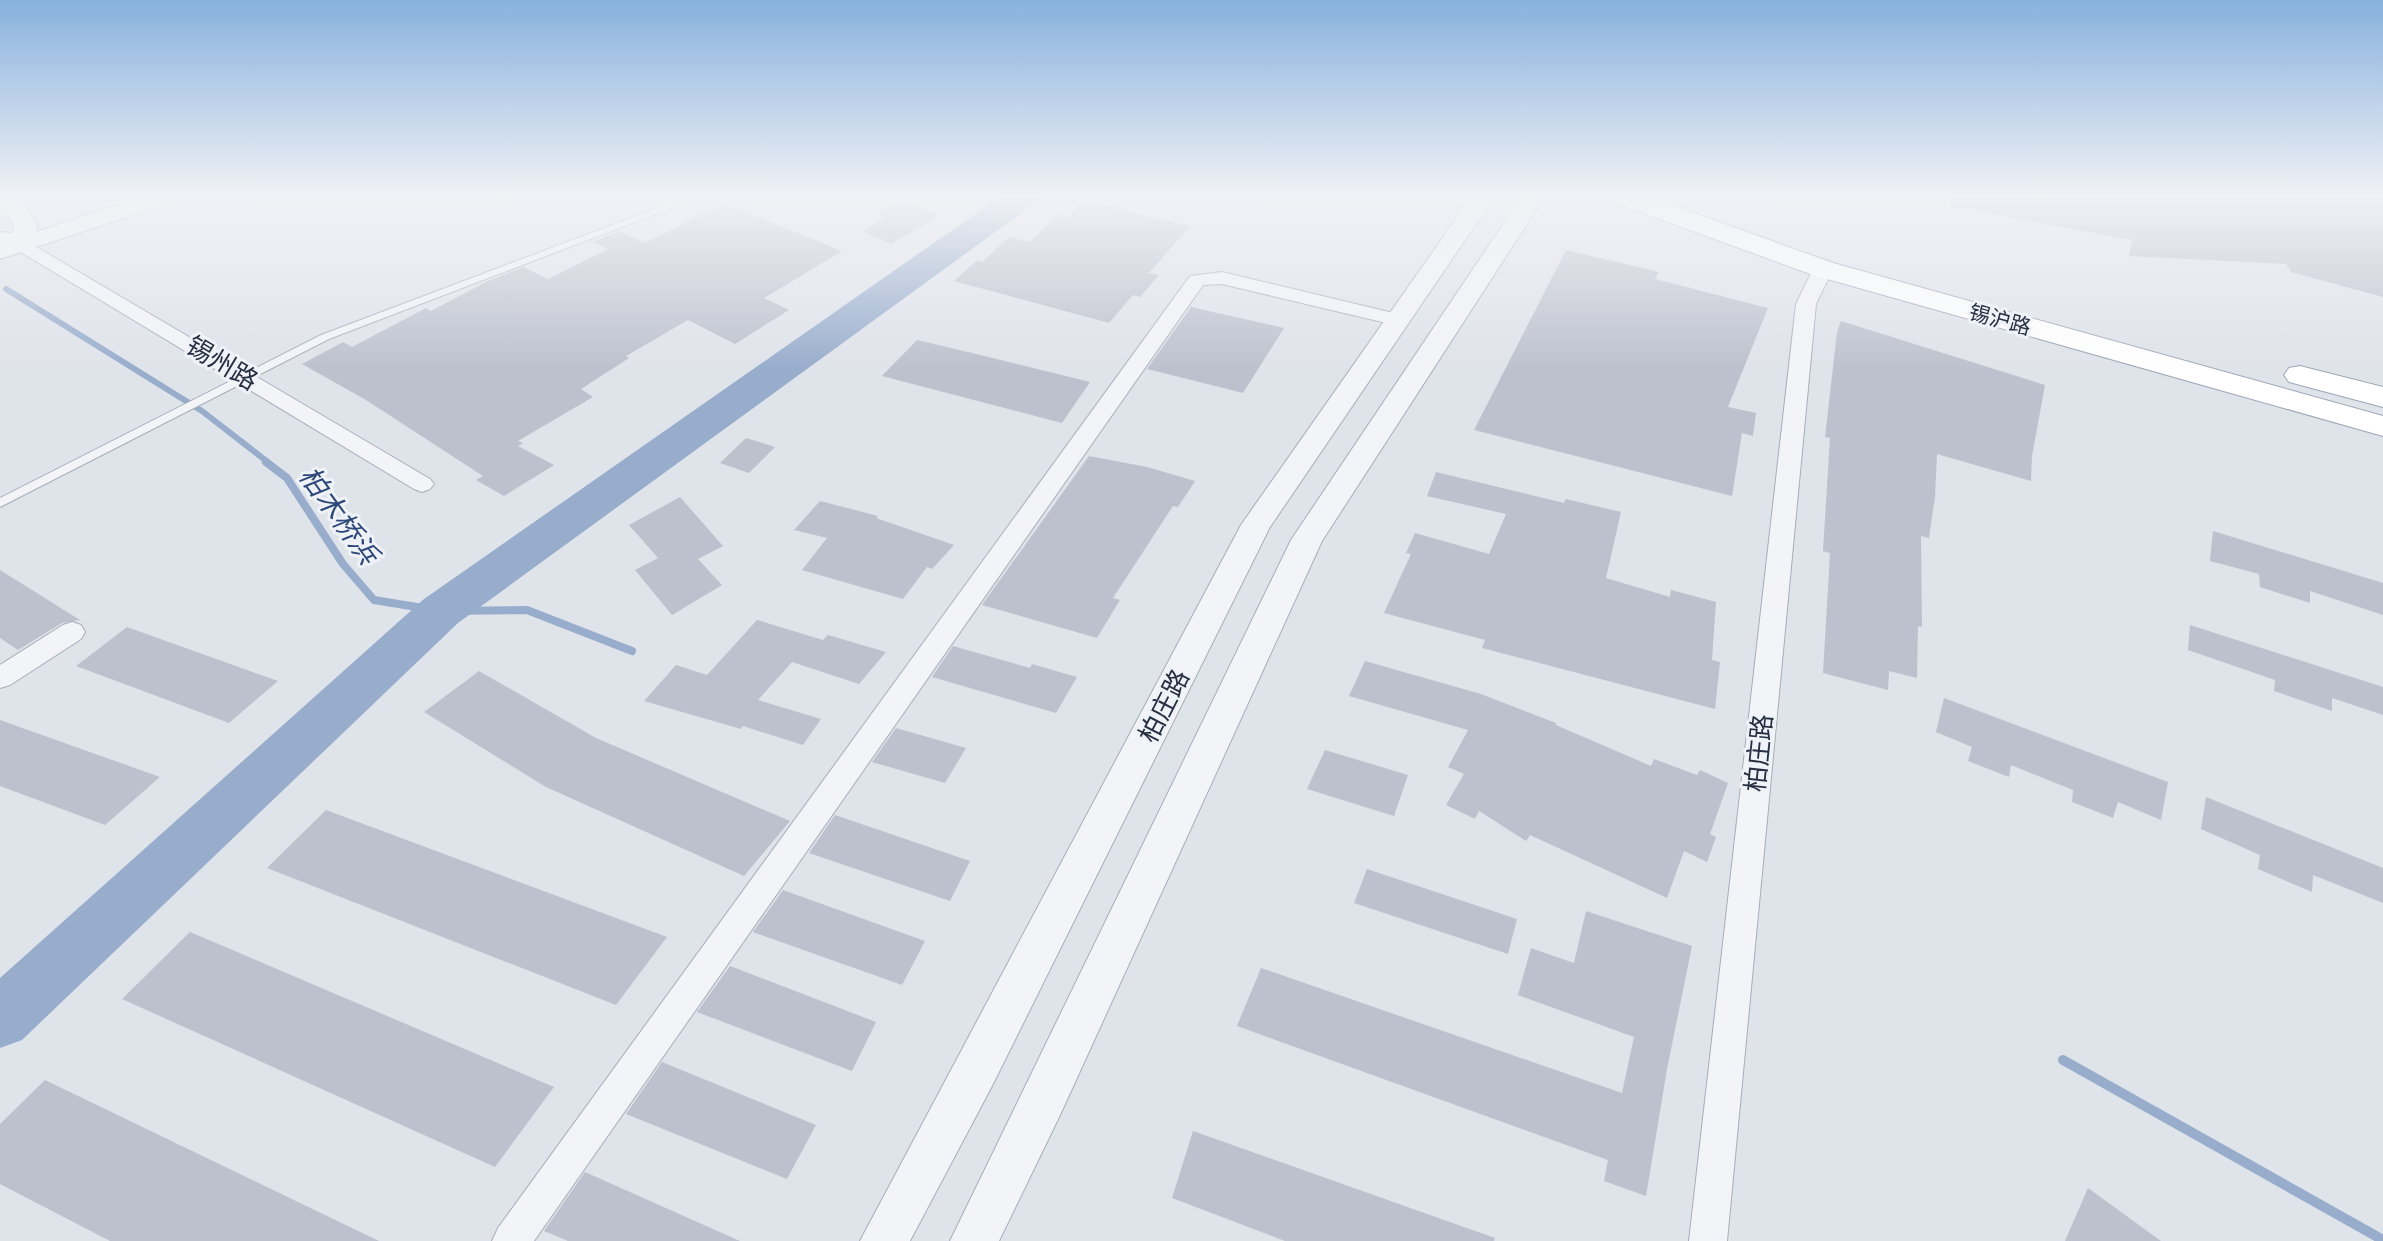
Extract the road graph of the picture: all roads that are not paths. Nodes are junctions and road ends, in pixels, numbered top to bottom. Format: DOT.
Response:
graph roads {
  1 [pos="36,254"];
  2 [pos="544,254"];
  3 [pos="1444,254"];
  4 [pos="1496,254"];
  5 [pos="1781,254"];
  6 [pos="1859,254"];
  7 [pos="1823,269"];
  8 [pos="1399,320"];
  9 [pos="244,376"];
  10 [pos="2383,397"];
  11 [pos="2383,426"];
  12 [pos="422,484"];
  13 [pos="0,503"];
  14 [pos="72,632"];
  15 [pos="0,678"];
  16 [pos="512,1241"];
  17 [pos="884,1241"];
  18 [pos="974,1241"];
  19 [pos="1708,1241"];
  1 -- 9 [label="street, 锡州路"];
  2 -- 9 [label="lane"];
  3 -- 8 [label="street, 柏庄路"];
  4 -- 18 [label="street"];
  5 -- 7 [label="main road, 锡沪路"];
  6 -- 10 [label="main road, 锡沪路"];
  7 -- 11 [label="main road, 锡沪路"];
  7 -- 19 [label="street, 柏庄路"];
  8 -- 16 [label="street"];
  8 -- 17 [label="street, 柏庄路"];
  9 -- 12 [label="street, 锡州路"];
  9 -- 13 [label="lane"];
  14 -- 15 [label="street"];
}
